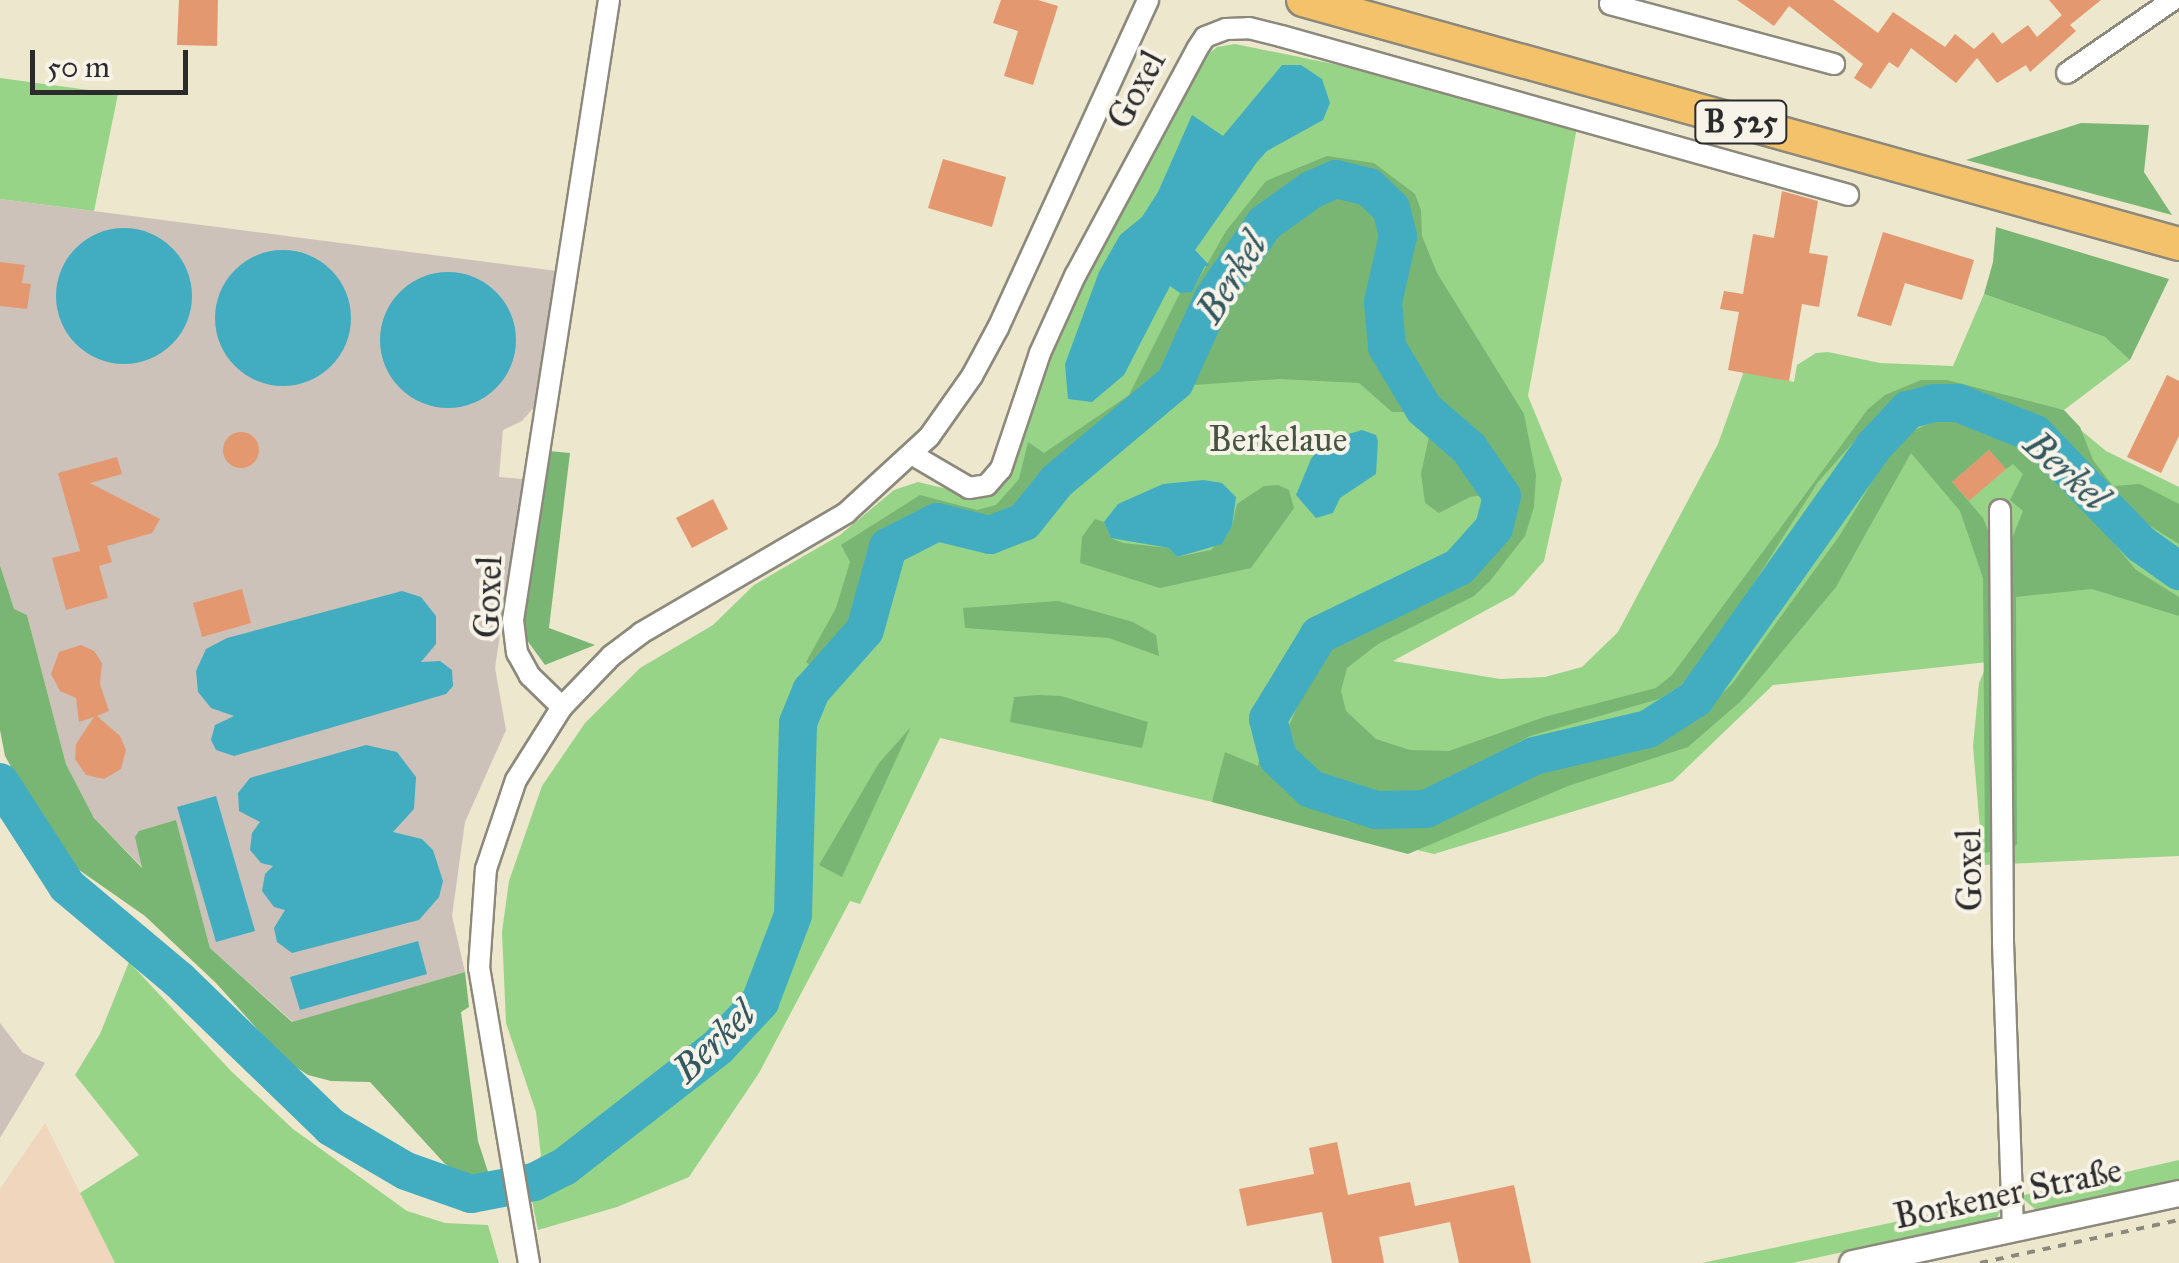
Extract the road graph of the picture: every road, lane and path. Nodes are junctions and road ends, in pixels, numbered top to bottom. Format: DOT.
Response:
graph roads {
  1 [pos="609,0"];
  2 [pos="1303,0"];
  3 [pos="1612,0"];
  4 [pos="2173,0"];
  5 [pos="1143,10"];
  6 [pos="1834,64"];
  7 [pos="2067,73"];
  8 [pos="1848,194"];
  9 [pos="2179,244"];
  10 [pos="912,455"];
  11 [pos="2000,510"];
  12 [pos="562,706"];
  13 [pos="2179,1193"];
  14 [pos="2179,1220"];
  15 [pos="2013,1229"];
  16 [pos="529,1263"];
  17 [pos="1852,1263"];
  18 [pos="1980,1263"];
  1 -- 12 [label="street, Goxel"];
  2 -- 9 [label="main road, B 525"];
  3 -- 6 [label="street"];
  4 -- 7 [label="street"];
  5 -- 10 [label="street, Goxel"];
  8 -- 10 [label="street, Goxel"];
  10 -- 12 [label="street, Goxel"];
  11 -- 15 [label="street, Goxel"];
  12 -- 16 [label="street, Goxel"];
  13 -- 15 [label="street, Borkener Straße"];
  14 -- 18 [label="path"];
  15 -- 17 [label="street, Borkener Straße"];
}
